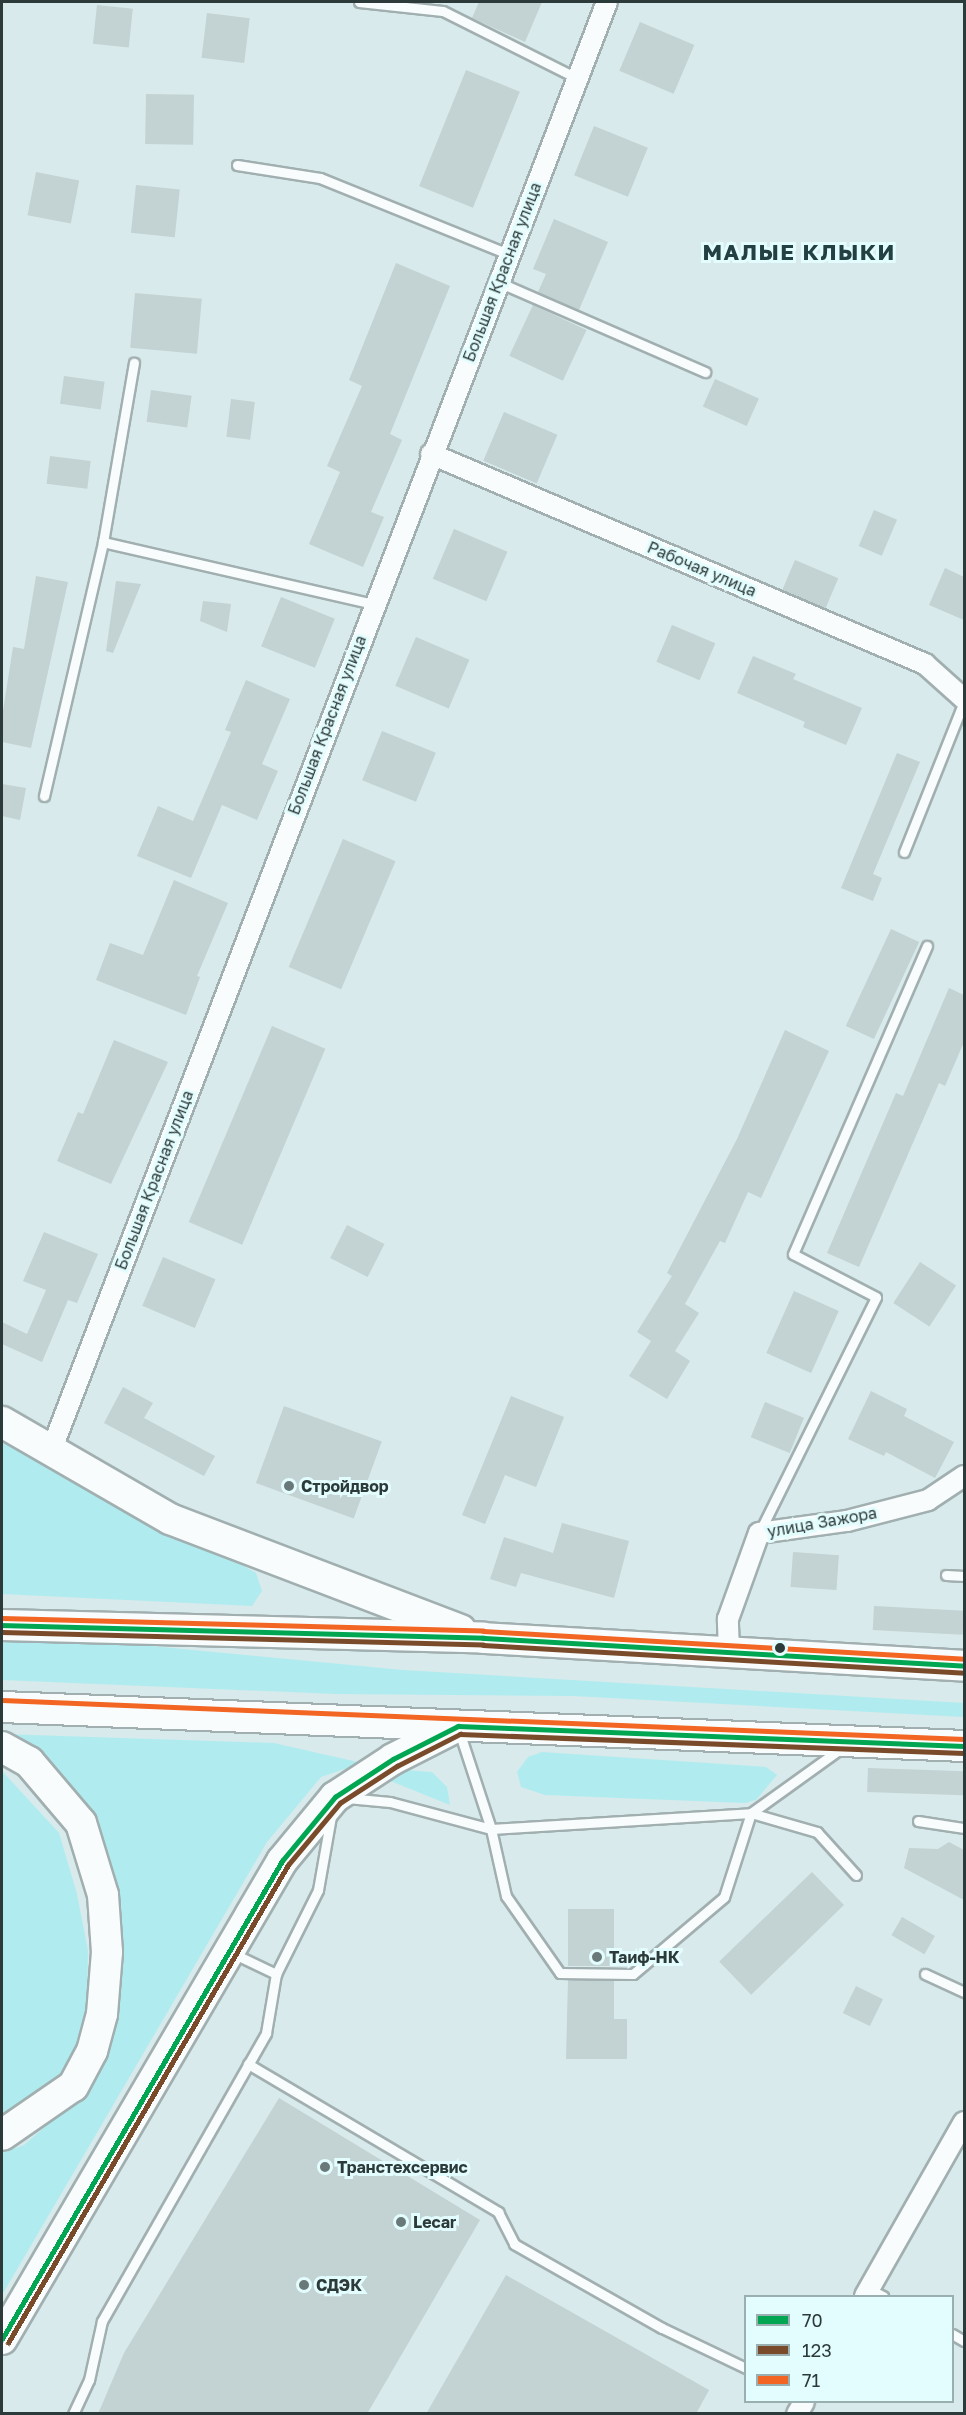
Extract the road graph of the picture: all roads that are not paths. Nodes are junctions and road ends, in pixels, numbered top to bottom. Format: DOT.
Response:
graph roads {
  1 [pos="358,2"];
  2 [pos="607,2"];
  3 [pos="577,78"];
  4 [pos="237,165"];
  5 [pos="508,254"];
  6 [pos="498,281"];
  7 [pos="134,363"];
  8 [pos="705,372"];
  9 [pos="431,454"];
  10 [pos="103,542"];
  11 [pos="374,604"];
  12 [pos="964,700"];
  13 [pos="44,796"];
  14 [pos="904,852"];
  15 [pos="927,946"];
  16 [pos="2,1422"];
  17 [pos="51,1451"];
  18 [pos="964,1476"];
  19 [pos="759,1533"];
  20 [pos="946,1575"];
  21 [pos="964,1576"];
  22 [pos="2,1625"];
  23 [pos="483,1638"];
  24 [pos="729,1653"];
  25 [pos="964,1666"];
  26 [pos="2,1707"];
  27 [pos="458,1726"];
  28 [pos="851,1740"];
  29 [pos="964,1746"];
  30 [pos="2,1747"];
  31 [pos="335,1797"];
  32 [pos="751,1813"];
  33 [pos="918,1821"];
  34 [pos="964,1828"];
  35 [pos="491,1829"];
  36 [pos="856,1875"];
  37 [pos="228,1950"];
  38 [pos="276,1974"];
  39 [pos="925,1974"];
  40 [pos="964,1992"];
  41 [pos="248,2064"];
  42 [pos="964,2122"];
  43 [pos="2,2134"];
  44 [pos="872,2294"];
  45 [pos="2,2339"];
  46 [pos="744,2367"];
  47 [pos="73,2414"];
  1 -- 3 [label="lane"];
  2 -- 3 [label="street, Большая Красная улица"];
  3 -- 5 [label="street, Большая Красная улица"];
  4 -- 5 [label="lane"];
  5 -- 6 [label="street, Большая Красная улица"];
  6 -- 8 [label="lane"];
  6 -- 9 [label="street, Большая Красная улица"];
  7 -- 10 [label="lane"];
  9 -- 11 [label="street, Большая Красная улица"];
  9 -- 12 [label="street, Рабочая улица"];
  10 -- 11 [label="lane"];
  10 -- 13 [label="lane"];
  11 -- 17 [label="street, Большая Красная улица"];
  12 -- 14 [label="lane"];
  15 -- 19 [label="lane"];
  16 -- 17 [label="main road"];
  17 -- 23 [label="main road"];
  18 -- 19 [label="street, улица Зажора"];
  19 -- 24 [label="street, улица Зажора"];
  20 -- 21 [label="lane"];
  22 -- 23 [label="main road"];
  23 -- 24 [label="main road"];
  24 -- 25 [label="main road"];
  26 -- 27 [label="main road"];
  27 -- 28 [label="main road"];
  27 -- 31 [label="main road"];
  27 -- 35 [label="lane"];
  28 -- 29 [label="main road"];
  28 -- 32 [label="lane"];
  30 -- 43 [label="main road"];
  31 -- 35 [label="lane"];
  31 -- 37 [label="main road"];
  31 -- 38 [label="lane"];
  32 -- 35 [label="lane"];
  32 -- 35 [label="lane"];
  32 -- 36 [label="lane"];
  33 -- 34 [label="lane"];
  37 -- 38 [label="lane"];
  37 -- 45 [label="main road"];
  38 -- 41 [label="lane"];
  39 -- 40 [label="lane"];
  41 -- 46 [label="lane"];
  41 -- 47 [label="lane"];
  42 -- 44 [label="street"];
}
